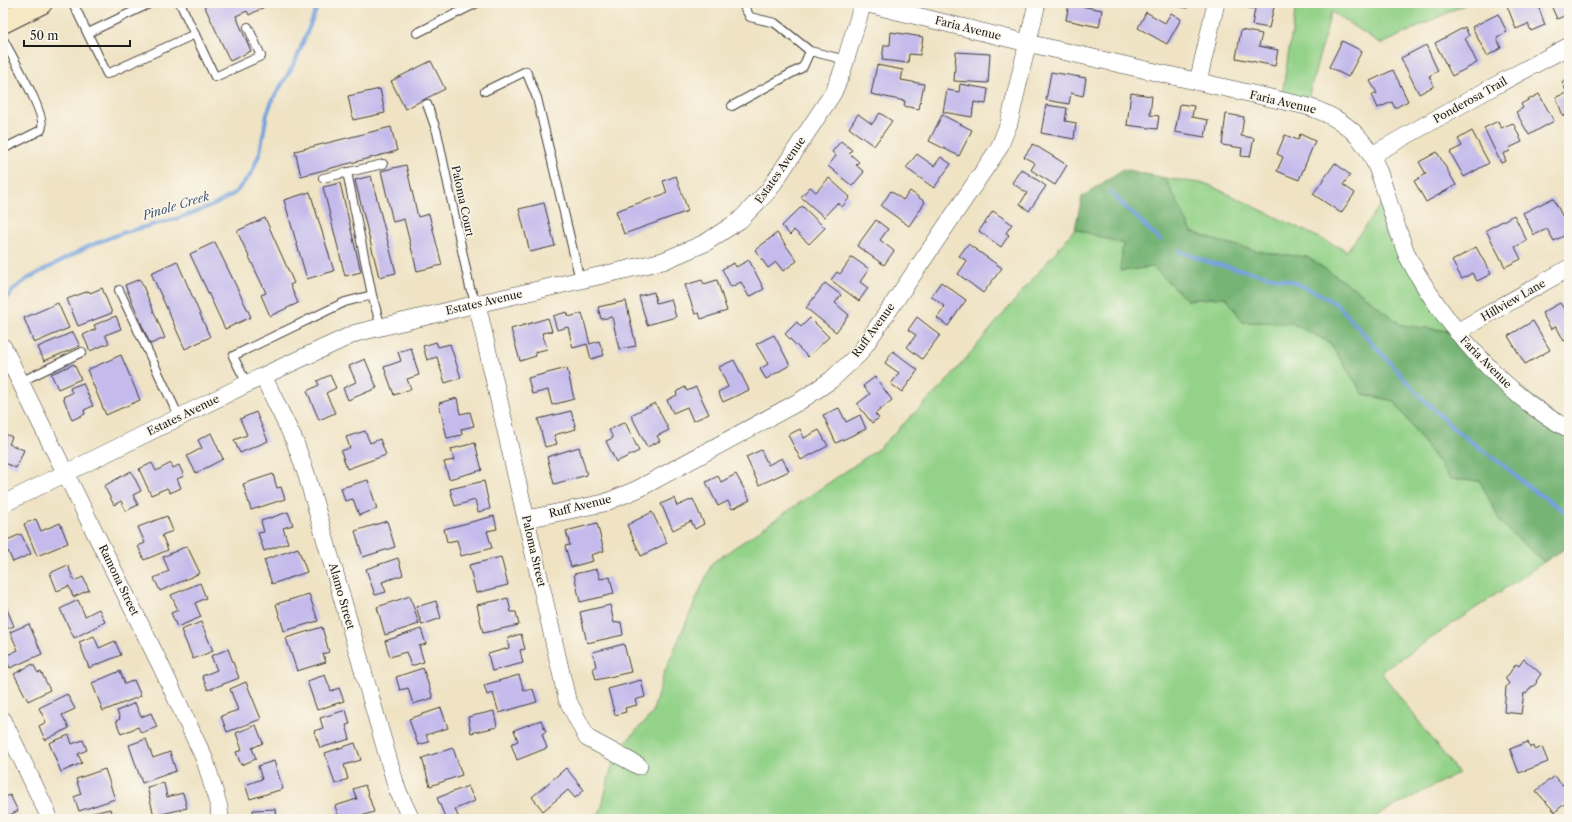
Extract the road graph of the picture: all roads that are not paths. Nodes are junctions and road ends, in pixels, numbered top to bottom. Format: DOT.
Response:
graph roads {
  1 [pos="41,3"];
  2 [pos="73,3"];
  3 [pos="151,3"];
  4 [pos="180,3"];
  5 [pos="477,3"];
  6 [pos="742,3"];
  7 [pos="864,3"];
  8 [pos="1037,3"];
  9 [pos="1216,3"];
  10 [pos="3,22"];
  11 [pos="248,27"];
  12 [pos="88,33"];
  13 [pos="195,34"];
  14 [pos="418,34"];
  15 [pos="3,39"];
  16 [pos="1027,42"];
  17 [pos="1569,46"];
  18 [pos="810,51"];
  19 [pos="846,60"];
  20 [pos="1198,82"];
  21 [pos="485,91"];
  22 [pos="427,104"];
  23 [pos="732,106"];
  24 [pos="3,149"];
  25 [pos="1372,155"];
  26 [pos="383,164"];
  27 [pos="347,172"];
  28 [pos="323,178"];
  29 [pos="1569,268"];
  30 [pos="580,280"];
  31 [pos="119,290"];
  32 [pos="372,295"];
  33 [pos="477,304"];
  34 [pos="381,327"];
  35 [pos="1457,332"];
  36 [pos="3,347"];
  37 [pos="82,352"];
  38 [pos="263,376"];
  39 [pos="20,382"];
  40 [pos="248,384"];
  41 [pos="178,417"];
  42 [pos="1569,429"];
  43 [pos="65,473"];
  44 [pos="3,504"];
  45 [pos="527,519"];
  46 [pos="3,720"];
  47 [pos="639,766"];
  48 [pos="49,819"];
  49 [pos="220,819"];
  50 [pos="411,819"];
  1 -- 10 [label="main road"];
  2 -- 12 [label="lane"];
  3 -- 12 [label="lane"];
  4 -- 13 [label="lane"];
  5 -- 14 [label="lane"];
  6 -- 18 [label="lane"];
  7 -- 16 [label="street, Faria Avenue"];
  7 -- 19 [label="street, Estates Avenue"];
  8 -- 16 [label="street, Ruff Avenue"];
  9 -- 20 [label="street"];
  11 -- 13 [label="lane"];
  12 -- 13 [label="lane"];
  15 -- 24 [label="lane"];
  16 -- 20 [label="street, Faria Avenue"];
  16 -- 45 [label="street, Ruff Avenue"];
  17 -- 25 [label="street, Ponderosa Trail"];
  18 -- 19 [label="lane"];
  18 -- 23 [label="lane"];
  19 -- 30 [label="street, Estates Avenue"];
  20 -- 25 [label="street, Faria Avenue"];
  21 -- 30 [label="lane"];
  22 -- 33 [label="lane, Paloma Court"];
  25 -- 35 [label="street, Faria Avenue"];
  26 -- 27 [label="lane"];
  27 -- 28 [label="lane"];
  27 -- 32 [label="lane"];
  29 -- 35 [label="street, Hillview Lane"];
  30 -- 33 [label="street, Estates Avenue"];
  31 -- 41 [label="lane"];
  32 -- 34 [label="lane"];
  32 -- 40 [label="lane"];
  33 -- 34 [label="street, Estates Avenue"];
  33 -- 45 [label="street, Paloma Street"];
  34 -- 38 [label="street, Estates Avenue"];
  35 -- 42 [label="street, Faria Avenue"];
  36 -- 39 [label="street, Ramona Street"];
  37 -- 39 [label="lane"];
  38 -- 40 [label="street, Estates Avenue"];
  38 -- 50 [label="street, Alamo Street"];
  39 -- 43 [label="street, Ramona Street"];
  40 -- 41 [label="street, Estates Avenue"];
  41 -- 43 [label="street, Estates Avenue"];
  43 -- 44 [label="street, Estates Avenue"];
  43 -- 49 [label="street, Ramona Street"];
  45 -- 47 [label="street, Paloma Street"];
  46 -- 48 [label="street"];
}
